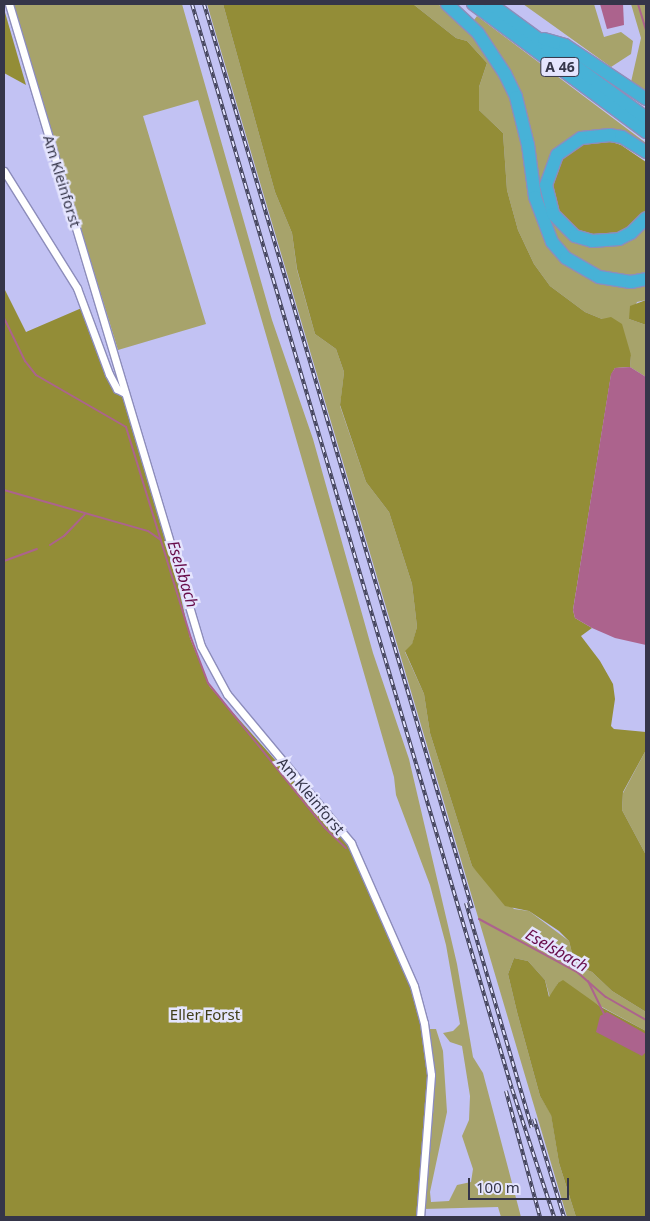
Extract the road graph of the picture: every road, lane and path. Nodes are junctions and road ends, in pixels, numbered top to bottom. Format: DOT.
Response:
graph roads {
  1 [pos="9,4"];
  2 [pos="447,4"];
  3 [pos="473,4"];
  4 [pos="492,4"];
  5 [pos="539,38"];
  6 [pos="646,100"];
  7 [pos="646,118"];
  8 [pos="646,132"];
  9 [pos="646,152"];
  10 [pos="4,171"];
  11 [pos="646,218"];
  12 [pos="646,279"];
  13 [pos="115,358"];
  14 [pos="104,361"];
  15 [pos="125,393"];
  16 [pos="420,1217"];
  1 -- 13 [label="street, Am Kleinforst"];
  2 -- 12 [label="highway"];
  3 -- 8 [label="highway, A 46"];
  4 -- 5 [label="highway, A 46"];
  5 -- 6 [label="highway"];
  5 -- 7 [label="highway, A 46"];
  9 -- 11 [label="highway"];
  10 -- 14 [label="street, Am Kleinforst"];
  13 -- 14 [label="street"];
  13 -- 15 [label="street, Am Kleinforst"];
  14 -- 15 [label="street, Am Kleinforst"];
  15 -- 16 [label="street, Am Kleinforst"];
}
